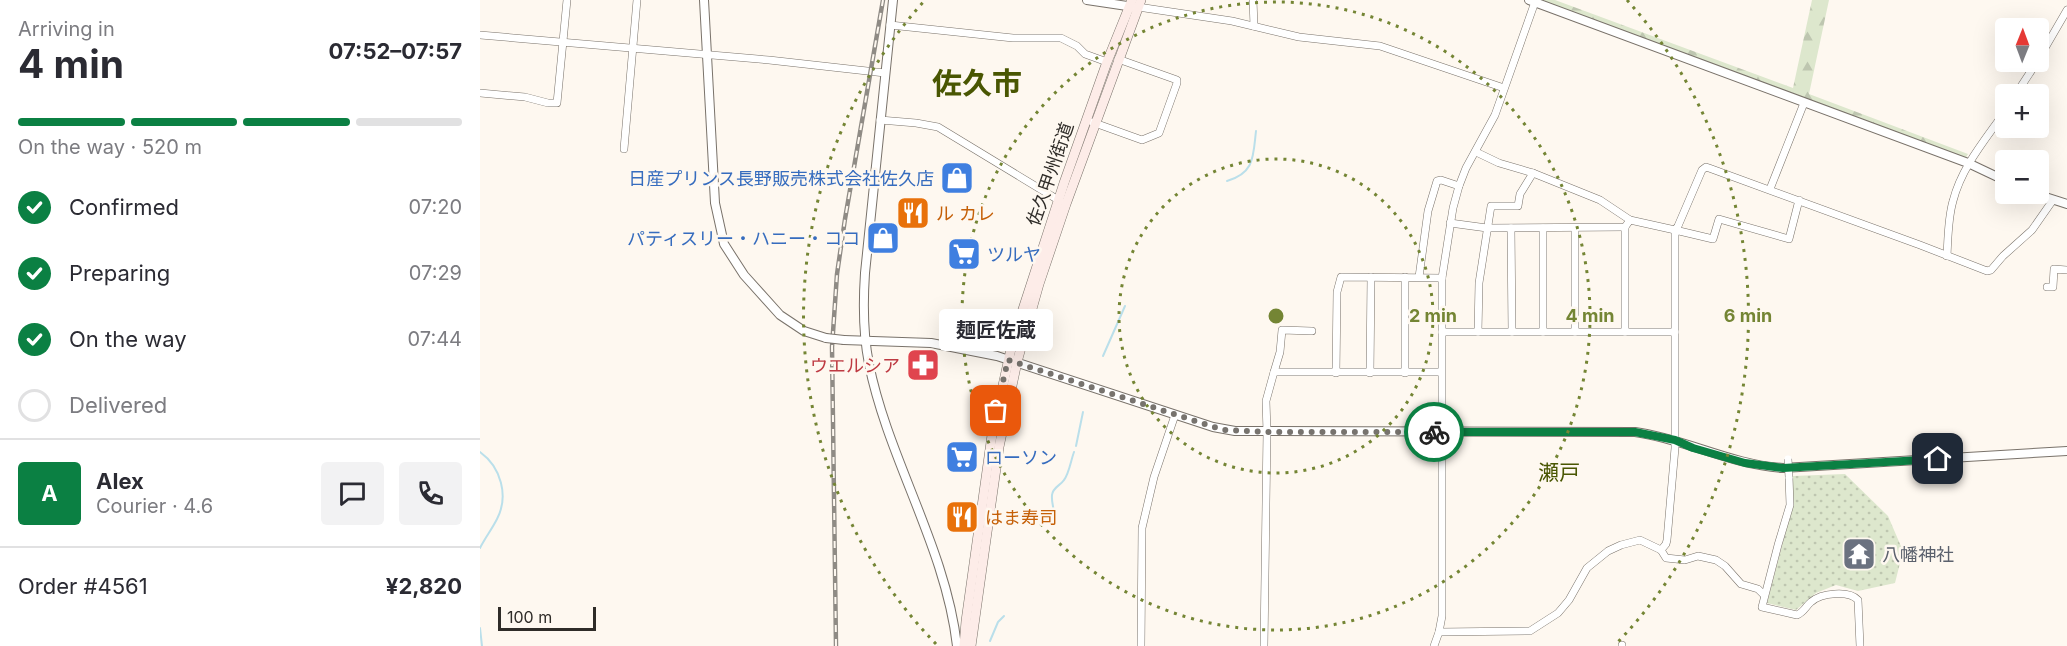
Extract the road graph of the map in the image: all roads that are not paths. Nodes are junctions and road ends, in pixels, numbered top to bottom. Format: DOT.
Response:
graph roads {
  1 [pos="567,0"];
  2 [pos="637,0"];
  3 [pos="704,0"];
  4 [pos="893,0"];
  5 [pos="1087,0"];
  6 [pos="1253,0"];
  7 [pos="1532,1"];
  8 [pos="1135,3"];
  9 [pos="2067,10"];
  10 [pos="890,25"];
  11 [pos="1254,26"];
  12 [pos="480,35"];
  13 [pos="2049,42"];
  14 [pos="563,43"];
  15 [pos="633,48"];
  16 [pos="707,54"];
  17 [pos="1118,59"];
  18 [pos="1107,62"];
  19 [pos="885,73"];
  20 [pos="1504,88"];
  21 [pos="480,93"];
  22 [pos="1804,103"];
  23 [pos="880,120"];
  24 [pos="1090,121"];
  25 [pos="1995,125"];
  26 [pos="624,149"];
  27 [pos="1476,152"];
  28 [pos="1968,163"];
  29 [pos="1533,173"];
  30 [pos="1995,176"];
  31 [pos="1459,186"];
  32 [pos="1770,189"];
  33 [pos="2049,199"];
  34 [pos="1799,200"];
  35 [pos="2053,200"];
  36 [pos="1062,202"];
  37 [pos="2067,204"];
  38 [pos="1630,220"];
  39 [pos="1450,223"];
  40 [pos="1625,227"];
  41 [pos="1487,228"];
  42 [pos="1511,228"];
  43 [pos="1543,228"];
  44 [pos="1575,228"];
  45 [pos="1675,230"];
  46 [pos="1947,256"];
  47 [pos="2067,270"];
  48 [pos="1371,277"];
  49 [pos="1405,277"];
  50 [pos="1419,277"];
  51 [pos="1442,278"];
  52 [pos="2047,287"];
  53 [pos="1312,331"];
  54 [pos="1442,332"];
  55 [pos="1478,332"];
  56 [pos="1512,332"];
  57 [pos="1543,332"];
  58 [pos="1575,332"];
  59 [pos="1625,332"];
  60 [pos="1675,332"];
  61 [pos="866,341"];
  62 [pos="1012,361"];
  63 [pos="1274,372"];
  64 [pos="1441,372"];
  65 [pos="1336,373"];
  66 [pos="1370,373"];
  67 [pos="1405,373"];
  68 [pos="1175,415"];
  69 [pos="1268,432"];
  70 [pos="1442,432"];
  71 [pos="1675,440"];
  72 [pos="2067,451"];
  73 [pos="1788,459"];
  74 [pos="1661,550"];
  75 [pos="1764,595"];
  76 [pos="950,599"];
  77 [pos="1440,632"];
  78 [pos="965,643"];
  79 [pos="957,646"];
  80 [pos="971,646"];
  81 [pos="1141,646"];
  82 [pos="1264,646"];
  83 [pos="1434,646"];
  84 [pos="1860,646"];
  1 -- 14 [label="street"];
  2 -- 15 [label="street"];
  3 -- 16 [label="street"];
  4 -- 10 [label="street"];
  5 -- 8 [label="street"];
  6 -- 11 [label="street"];
  7 -- 20 [label="street"];
  7 -- 22 [label="street"];
  8 -- 11 [label="street"];
  8 -- 17 [label="main road, 佐久甲州街道"];
  8 -- 18 [label="main road, 佐久甲州街道"];
  9 -- 13 [label="street"];
  10 -- 18 [label="street"];
  10 -- 19 [label="street"];
  11 -- 20 [label="street"];
  12 -- 14 [label="street"];
  14 -- 15 [label="street"];
  14 -- 21 [label="street"];
  15 -- 16 [label="street"];
  15 -- 26 [label="street"];
  16 -- 19 [label="street"];
  16 -- 61 [label="street, bridge"];
  17 -- 24 [label="main road, 佐久甲州街道"];
  17 -- 24 [label="street"];
  18 -- 24 [label="main road, 佐久甲州街道"];
  19 -- 23 [label="street"];
  20 -- 27 [label="street"];
  22 -- 28 [label="street"];
  22 -- 32 [label="street"];
  23 -- 36 [label="street"];
  23 -- 61 [label="street"];
  24 -- 36 [label="main road, 佐久甲州街道"];
  25 -- 28 [label="street"];
  27 -- 29 [label="street"];
  27 -- 31 [label="street"];
  28 -- 30 [label="street"];
  28 -- 46 [label="street"];
  29 -- 38 [label="street"];
  29 -- 41 [label="street"];
  31 -- 39 [label="street"];
  31 -- 50 [label="street"];
  32 -- 34 [label="street"];
  32 -- 45 [label="street"];
  33 -- 35 [label="street"];
  34 -- 45 [label="street"];
  34 -- 46 [label="street"];
  35 -- 37 [label="street"];
  35 -- 46 [label="street"];
  36 -- 62 [label="main road, 佐久甲州街道"];
  38 -- 40 [label="street"];
  38 -- 45 [label="street"];
  39 -- 41 [label="street"];
  39 -- 51 [label="street"];
  40 -- 44 [label="street"];
  40 -- 59 [label="street"];
  41 -- 42 [label="street"];
  41 -- 55 [label="street"];
  42 -- 43 [label="street"];
  42 -- 56 [label="street"];
  43 -- 44 [label="street"];
  43 -- 57 [label="street"];
  44 -- 58 [label="street"];
  45 -- 60 [label="street"];
  47 -- 52 [label="street"];
  48 -- 49 [label="street"];
  48 -- 65 [label="street"];
  48 -- 66 [label="street"];
  49 -- 50 [label="street"];
  49 -- 67 [label="street"];
  50 -- 51 [label="street"];
  51 -- 54 [label="street"];
  53 -- 63 [label="street"];
  54 -- 55 [label="street"];
  54 -- 64 [label="street"];
  55 -- 56 [label="street"];
  56 -- 57 [label="street"];
  57 -- 58 [label="street"];
  58 -- 59 [label="street"];
  59 -- 60 [label="street"];
  60 -- 71 [label="street"];
  61 -- 62 [label="street"];
  61 -- 76 [label="street"];
  62 -- 68 [label="street"];
  62 -- 78 [label="main road, 佐久甲州街道"];
  62 -- 80 [label="main road, 佐久甲州街道"];
  63 -- 65 [label="street"];
  63 -- 69 [label="street"];
  64 -- 67 [label="street"];
  64 -- 70 [label="street"];
  65 -- 66 [label="street"];
  66 -- 67 [label="street"];
  68 -- 69 [label="street"];
  68 -- 81 [label="street"];
  69 -- 70 [label="street"];
  69 -- 82 [label="street"];
  70 -- 71 [label="street"];
  70 -- 77 [label="street"];
  71 -- 72 [label="street"];
  71 -- 74 [label="street"];
  73 -- 75 [label="street, bridge"];
  74 -- 75 [label="street"];
  74 -- 77 [label="street"];
  75 -- 84 [label="street"];
  76 -- 78 [label="street"];
  76 -- 79 [label="street"];
  77 -- 83 [label="street"];
}
